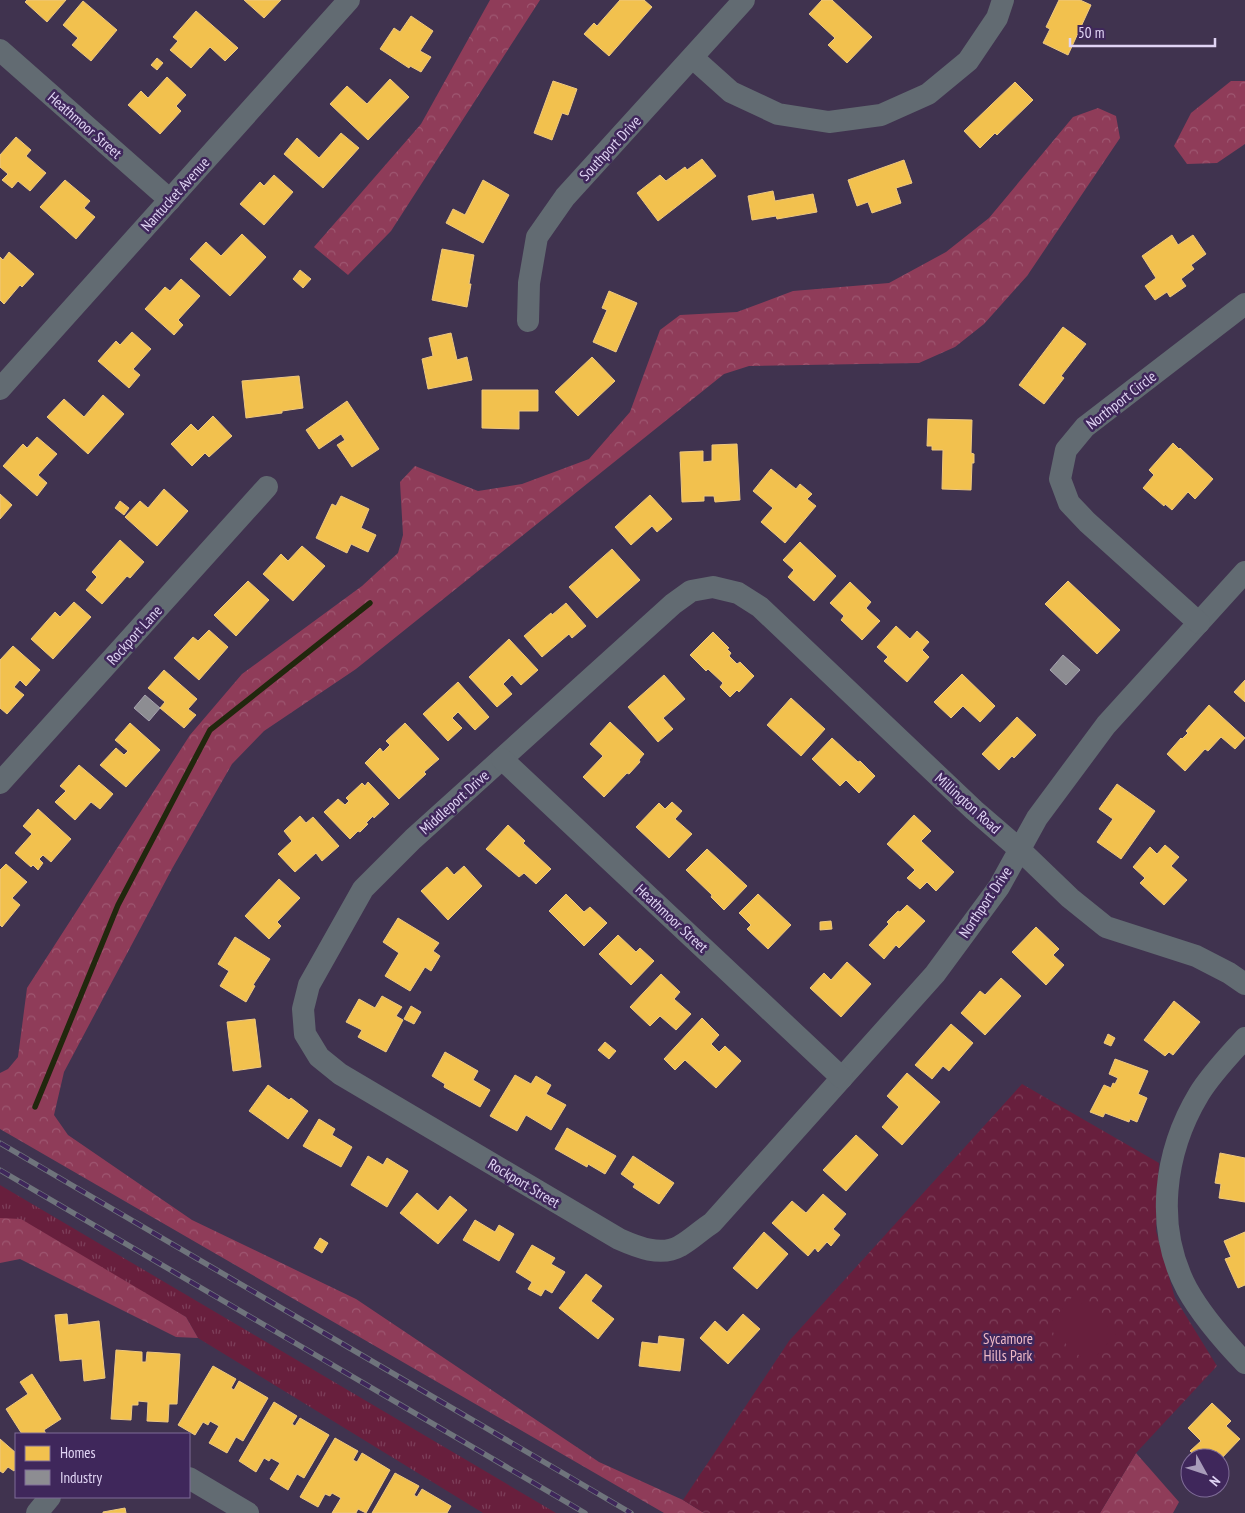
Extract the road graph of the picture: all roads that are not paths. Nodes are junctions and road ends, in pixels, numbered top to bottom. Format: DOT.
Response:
graph roads {
  1 [pos="349,0"];
  2 [pos="744,0"];
  3 [pos="1003,0"];
  4 [pos="0,50"];
  5 [pos="692,58"];
  6 [pos="170,200"];
  7 [pos="1245,304"];
  8 [pos="528,321"];
  9 [pos="0,389"];
  10 [pos="267,487"];
  11 [pos="1245,572"];
  12 [pos="713,587"];
  13 [pos="1198,623"];
  14 [pos="502,758"];
  15 [pos="0,783"];
  16 [pos="1019,849"];
  17 [pos="1245,984"];
  18 [pos="1245,1038"];
  19 [pos="340,1074"];
  20 [pos="842,1078"];
  21 [pos="712,1223"];
  22 [pos="1245,1364"];
  23 [pos="190,1479"];
  24 [pos="49,1498"];
  25 [pos="37,1513"];
  26 [pos="248,1513"];
  1 -- 6 [label="street, Nantucket Avenue"];
  2 -- 5 [label="street, Southport Drive"];
  3 -- 5 [label="street"];
  4 -- 6 [label="street, Heathmoor Street"];
  5 -- 8 [label="street, Southport Drive"];
  6 -- 9 [label="street, Nantucket Avenue"];
  7 -- 13 [label="street, Northport Circle"];
  10 -- 15 [label="street, Rockport Lane"];
  11 -- 13 [label="street, Northport Drive"];
  12 -- 14 [label="street, Middleport Drive"];
  12 -- 16 [label="street, Millington Road"];
  13 -- 16 [label="street, Northport Drive"];
  14 -- 19 [label="street, Middleport Drive"];
  14 -- 20 [label="street, Heathmoor Street"];
  16 -- 17 [label="street, Millington Road"];
  16 -- 20 [label="street, Northport Drive"];
  18 -- 22 [label="street"];
  19 -- 21 [label="street, Rockport Street"];
  20 -- 21 [label="street, Northport Drive"];
  23 -- 26 [label="street"];
  24 -- 25 [label="street"];
}
